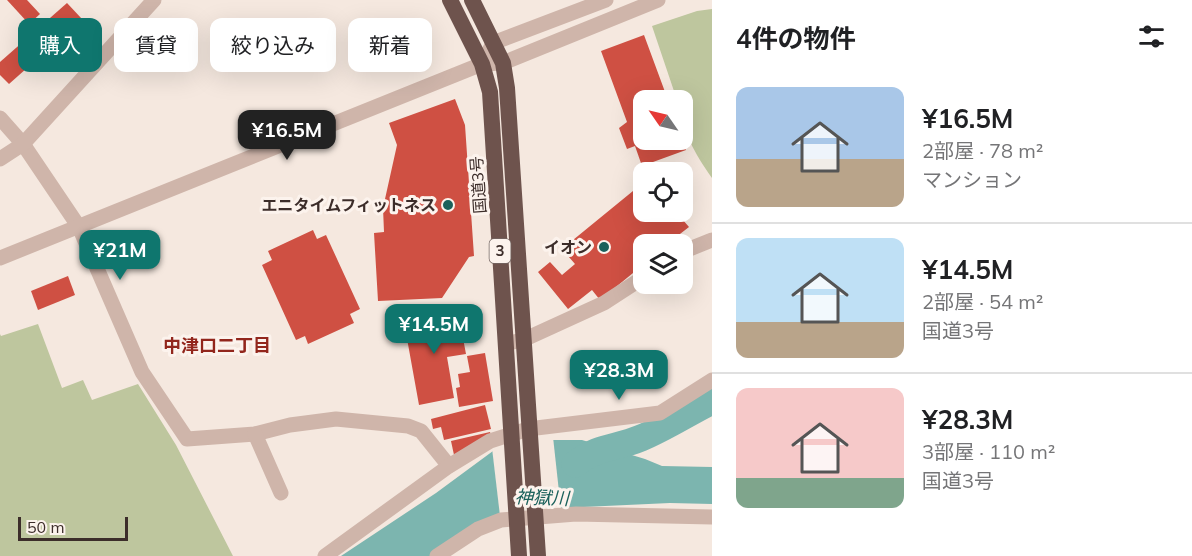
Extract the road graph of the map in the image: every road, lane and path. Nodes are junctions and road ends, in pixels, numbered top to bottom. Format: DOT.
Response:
graph roads {
  1 [pos="154,0"];
  2 [pos="450,0"];
  3 [pos="472,0"];
  4 [pos="606,0"];
  5 [pos="658,0"];
  6 [pos="494,43"];
  7 [pos="503,63"];
  8 [pos="482,64"];
  9 [pos="0,118"];
  10 [pos="23,144"];
  11 [pos="0,159"];
  12 [pos="79,227"];
  13 [pos="712,240"];
  14 [pos="693,248"];
  15 [pos="0,258"];
  16 [pos="633,284"];
  17 [pos="523,340"];
  18 [pos="505,344"];
  19 [pos="712,380"];
  20 [pos="529,431"];
  21 [pos="255,434"];
  22 [pos="511,436"];
  23 [pos="449,466"];
  24 [pos="281,493"];
  25 [pos="535,513"];
  26 [pos="516,515"];
  27 [pos="712,517"];
  28 [pos="325,556"];
  29 [pos="437,556"];
  30 [pos="519,556"];
  31 [pos="538,556"];
  1 -- 10 [label="street"];
  2 -- 8 [label="highway, 国道3号 / 3"];
  3 -- 6 [label="highway, 3"];
  4 -- 6 [label="street"];
  5 -- 7 [label="street"];
  6 -- 7 [label="highway, 3"];
  6 -- 8 [label="street"];
  7 -- 8 [label="street"];
  7 -- 17 [label="highway, 3"];
  8 -- 12 [label="street"];
  8 -- 18 [label="highway, 国道3号 / 3"];
  9 -- 10 [label="street"];
  10 -- 11 [label="street"];
  10 -- 12 [label="street"];
  12 -- 15 [label="street"];
  12 -- 21 [label="street"];
  13 -- 14 [label="street"];
  16 -- 17 [label="street"];
  17 -- 18 [label="street"];
  17 -- 20 [label="highway, 3"];
  18 -- 22 [label="highway, 国道3号 / 3"];
  19 -- 20 [label="street"];
  20 -- 22 [label="street"];
  20 -- 25 [label="highway, 3"];
  21 -- 23 [label="street"];
  21 -- 24 [label="street"];
  22 -- 23 [label="street"];
  22 -- 26 [label="highway, 国道3号 / 3"];
  23 -- 28 [label="street"];
  25 -- 26 [label="street"];
  25 -- 27 [label="street"];
  25 -- 31 [label="highway, 3"];
  26 -- 29 [label="street"];
  26 -- 30 [label="highway, 国道3号 / 3"];
}
